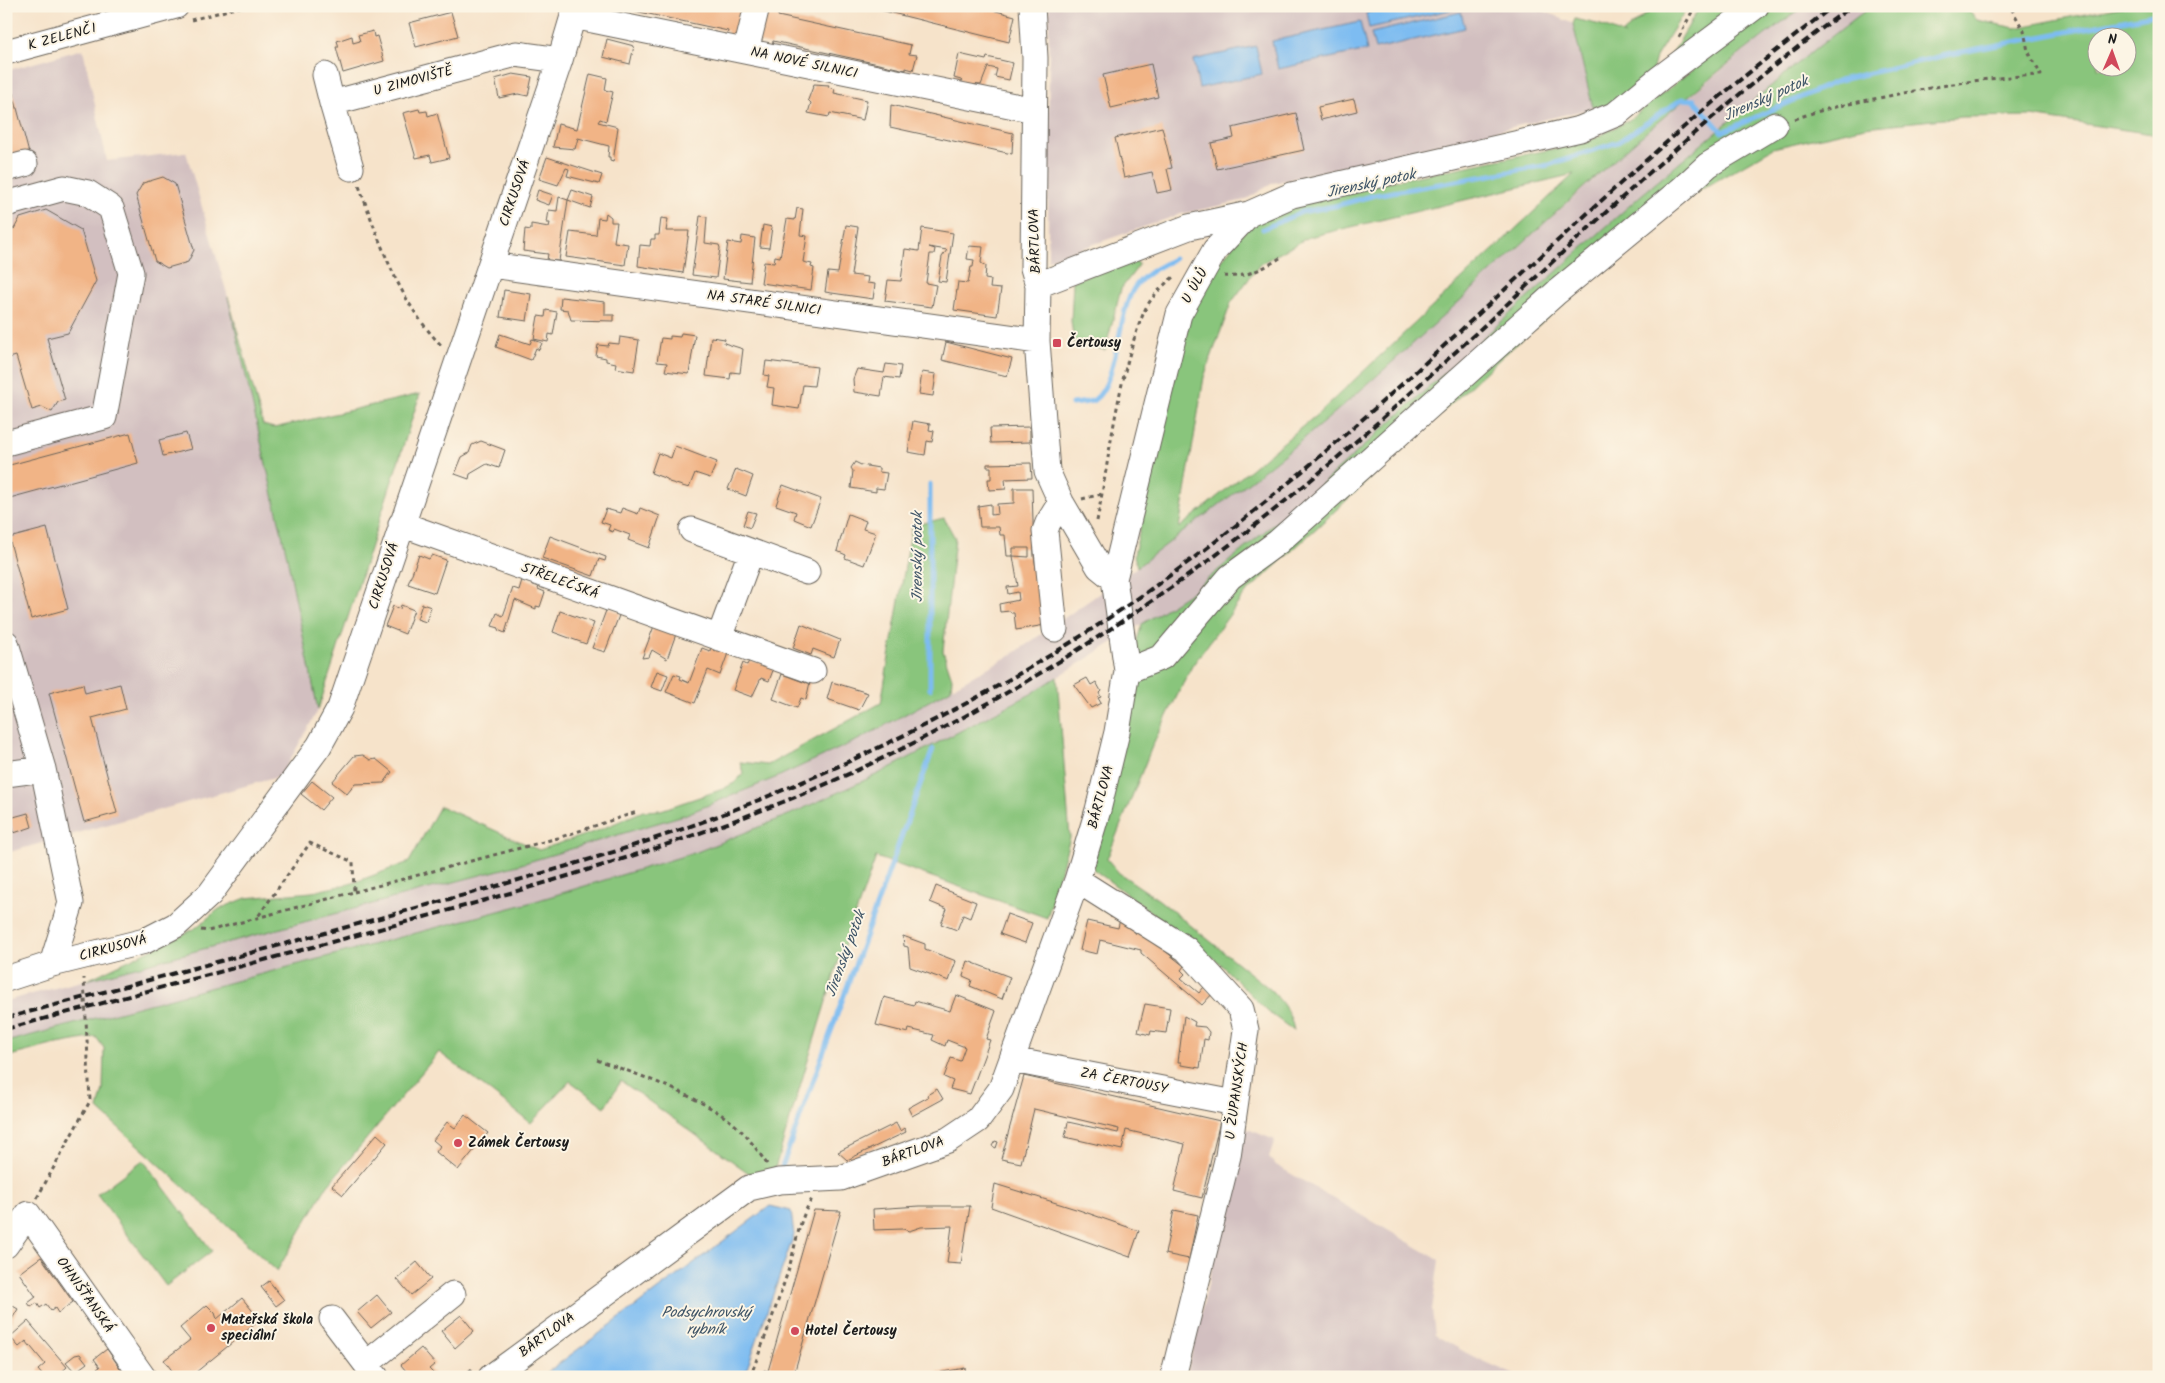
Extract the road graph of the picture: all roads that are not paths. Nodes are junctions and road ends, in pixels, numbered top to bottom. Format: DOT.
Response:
graph roads {
  1 [pos="757,6"];
  2 [pos="1032,6"];
  3 [pos="1756,6"];
  4 [pos="164,8"];
  5 [pos="574,11"];
  6 [pos="746,51"];
  7 [pos="6,52"];
  8 [pos="560,60"];
  9 [pos="325,74"];
  10 [pos="332,103"];
  11 [pos="1034,110"];
  12 [pos="1776,126"];
  13 [pos="351,168"];
  14 [pos="6,204"];
  15 [pos="1249,214"];
  16 [pos="491,265"];
  17 [pos="1038,285"];
  18 [pos="1037,341"];
  19 [pos="6,443"];
  20 [pos="1071,500"];
  21 [pos="401,524"];
  22 [pos="692,530"];
  23 [pos="751,552"];
  24 [pos="807,572"];
  25 [pos="1114,583"];
  26 [pos="1055,629"];
  27 [pos="720,638"];
  28 [pos="6,643"];
  29 [pos="813,671"];
  30 [pos="1126,672"];
  31 [pos="43,769"];
  32 [pos="6,774"];
  33 [pos="1077,880"];
  34 [pos="52,964"];
  35 [pos="6,979"];
  36 [pos="1012,1060"];
  37 [pos="1235,1103"];
  38 [pos="6,1245"];
  39 [pos="453,1294"];
  40 [pos="332,1319"];
  41 [pos="371,1370"];
  42 [pos="143,1377"];
  43 [pos="491,1377"];
  44 [pos="1173,1377"];
  1 -- 6 [label="street"];
  2 -- 11 [label="street, BÁRTLOVA"];
  3 -- 15 [label="street"];
  4 -- 7 [label="street, K ZELENČI"];
  5 -- 6 [label="street, NA NOVÉ SILNICI"];
  5 -- 8 [label="street, CIRKUSOVÁ"];
  6 -- 11 [label="street, NA NOVÉ SILNICI"];
  8 -- 10 [label="street, U ZIMOVIŠTĚ"];
  8 -- 16 [label="street, CIRKUSOVÁ"];
  9 -- 10 [label="street"];
  10 -- 13 [label="street"];
  11 -- 17 [label="street, BÁRTLOVA"];
  12 -- 30 [label="street"];
  14 -- 19 [label="street"];
  15 -- 17 [label="street"];
  15 -- 25 [label="street, U ÚLŮ"];
  16 -- 18 [label="street, NA STARÉ SILNICI"];
  16 -- 21 [label="street, CIRKUSOVÁ"];
  17 -- 18 [label="street, BÁRTLOVA"];
  18 -- 20 [label="street, BÁRTLOVA"];
  20 -- 25 [label="street, BÁRTLOVA"];
  20 -- 26 [label="street"];
  21 -- 27 [label="street, STŘELEČSKÁ"];
  21 -- 34 [label="street, CIRKUSOVÁ"];
  22 -- 23 [label="street"];
  23 -- 24 [label="street"];
  23 -- 27 [label="street"];
  25 -- 30 [label="street, BÁRTLOVA"];
  27 -- 29 [label="street, STŘELEČSKÁ"];
  28 -- 31 [label="street"];
  30 -- 33 [label="street, BÁRTLOVA"];
  31 -- 32 [label="street"];
  31 -- 34 [label="street"];
  33 -- 36 [label="street, BÁRTLOVA"];
  33 -- 37 [label="street, U ŽUPANSKÝCH"];
  34 -- 35 [label="street, CIRKUSOVÁ"];
  36 -- 37 [label="street, ZA ČERTOUSY"];
  36 -- 43 [label="street, BÁRTLOVA"];
  37 -- 44 [label="street, U ŽUPANSKÝCH"];
  38 -- 42 [label="street, OHNIŠŤANSKÁ"];
  39 -- 41 [label="street"];
  40 -- 41 [label="street"];
}
